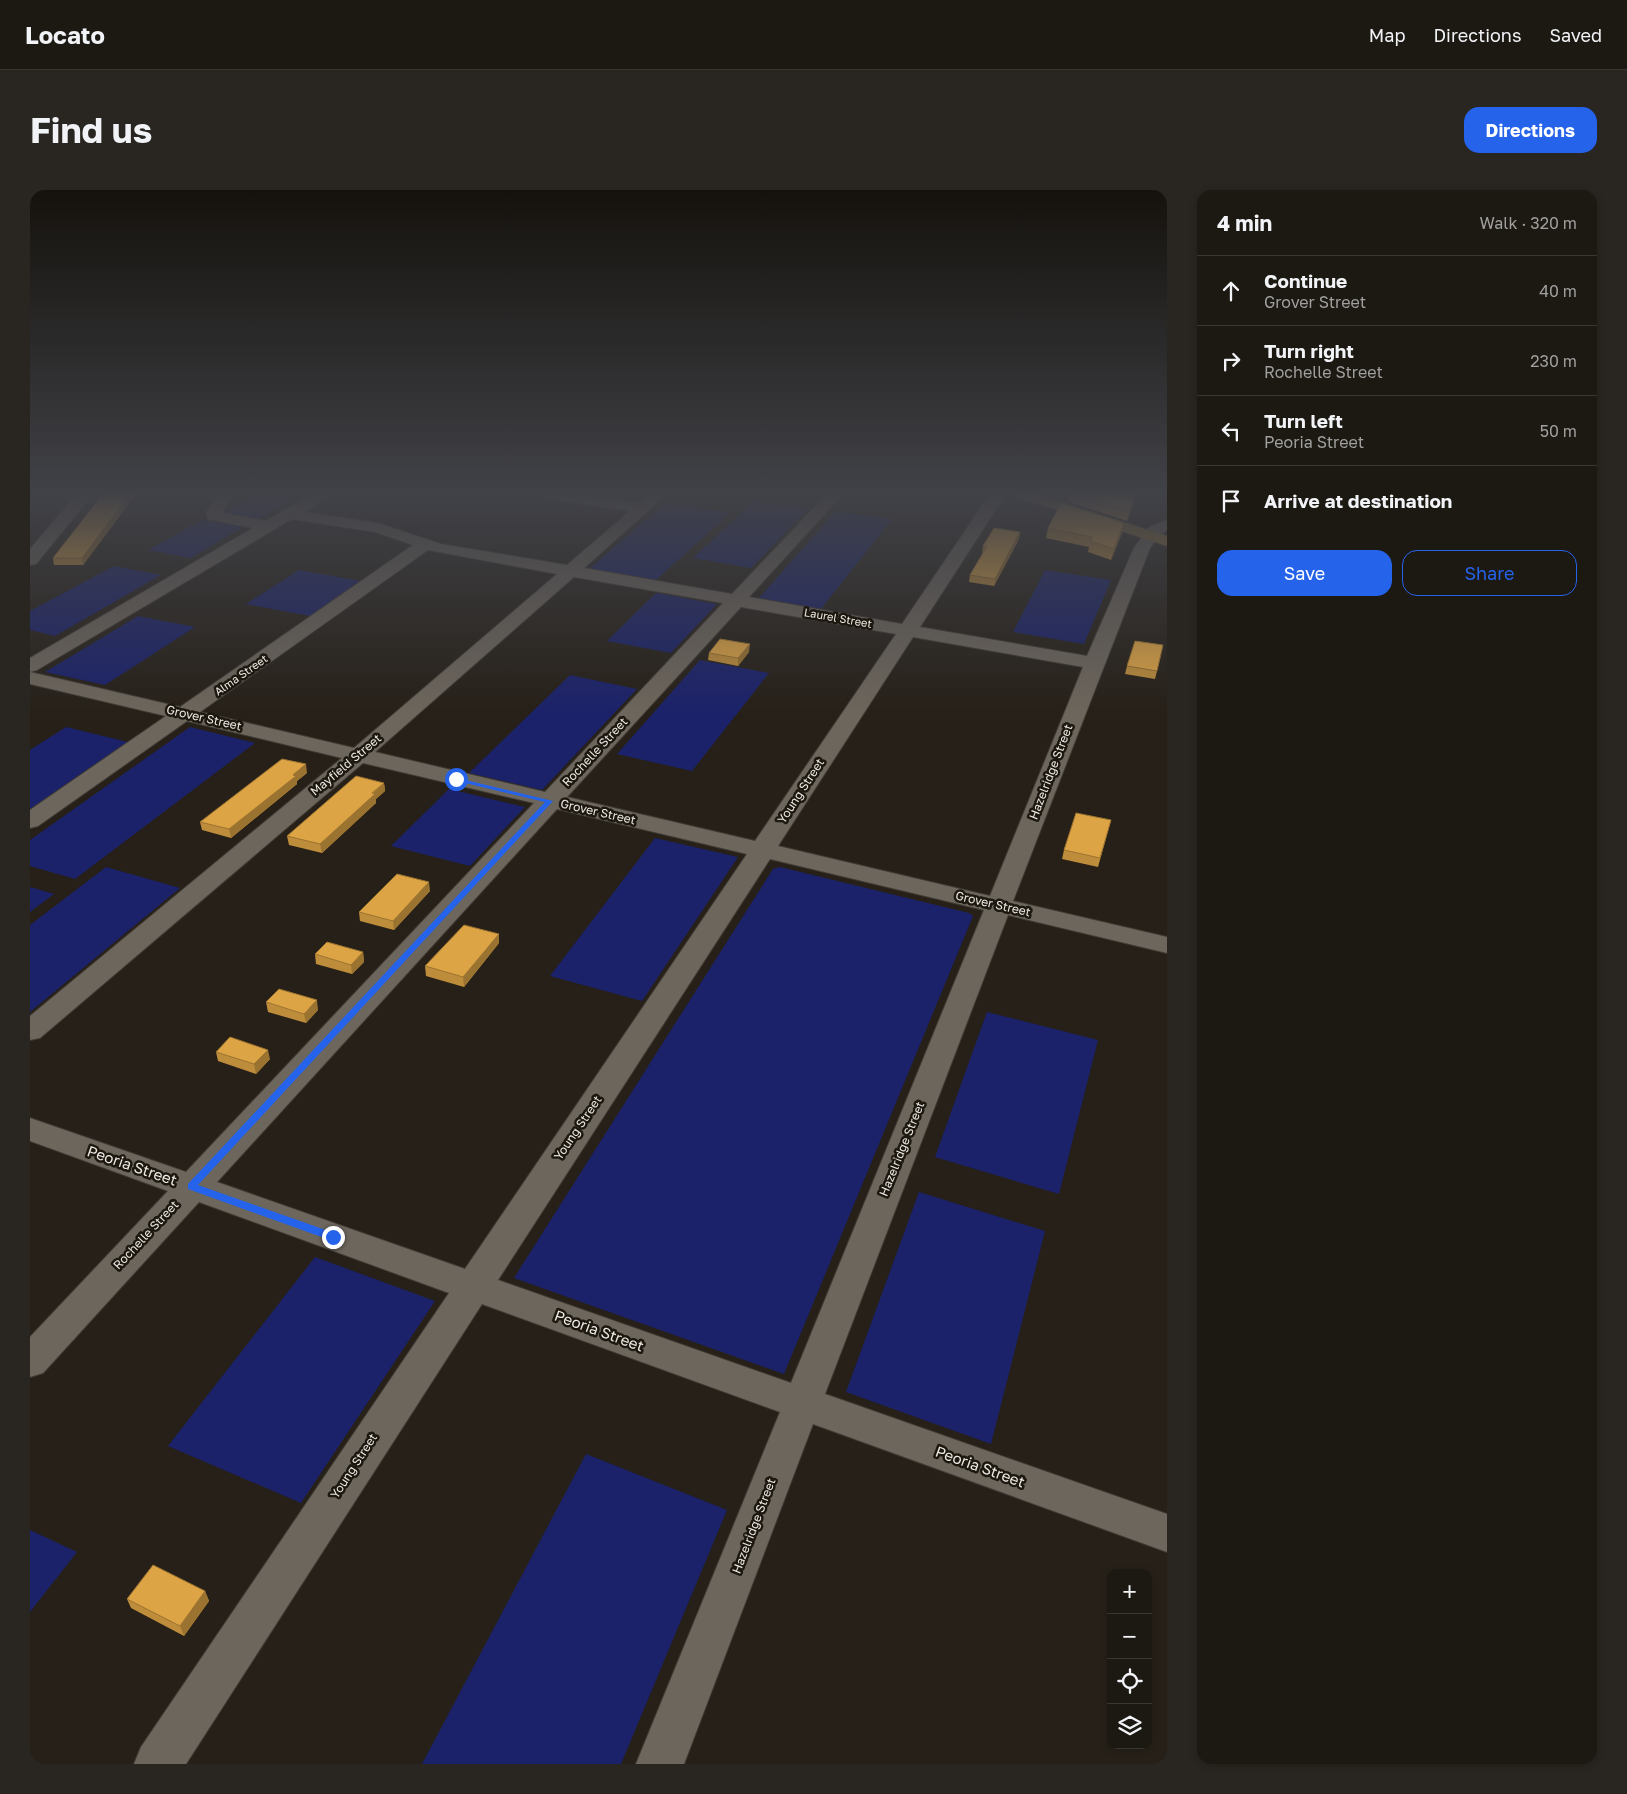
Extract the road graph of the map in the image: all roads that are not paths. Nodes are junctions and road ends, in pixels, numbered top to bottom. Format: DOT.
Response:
graph roads {
  1 [pos="198,567"];
  2 [pos="393,567"];
  3 [pos="551,567"];
  4 [pos="574,567"];
  5 [pos="766,567"];
  6 [pos="949,567"];
  7 [pos="1134,567"];
  8 [pos="570,571"];
  9 [pos="736,600"];
  10 [pos="907,630"];
  11 [pos="1094,662"];
  12 [pos="30,666"];
  13 [pos="30,678"];
  14 [pos="186,714"];
  15 [pos="359,755"];
  16 [pos="550,801"];
  17 [pos="30,821"];
  18 [pos="762,850"];
  19 [pos="998,906"];
  20 [pos="1167,945"];
  21 [pos="30,1031"];
  22 [pos="30,1129"];
  23 [pos="192,1187"];
  24 [pos="473,1286"];
  25 [pos="30,1362"];
  26 [pos="802,1404"];
  27 [pos="1167,1533"];
  28 [pos="158,1764"];
  29 [pos="660,1764"];
  1 -- 12 [label="street"];
  2 -- 14 [label="street, Alma Street"];
  3 -- 8 [label="street, Laurel Street"];
  4 -- 8 [label="street, Mayfield Street"];
  5 -- 9 [label="street, Rochelle Street"];
  6 -- 10 [label="street, Young Street"];
  7 -- 11 [label="street, Hazelridge Street"];
  8 -- 9 [label="street, Laurel Street"];
  8 -- 15 [label="street, Mayfield Street"];
  9 -- 10 [label="street, Laurel Street"];
  9 -- 16 [label="street, Rochelle Street"];
  10 -- 11 [label="street, Laurel Street"];
  10 -- 18 [label="street, Young Street"];
  11 -- 19 [label="street, Hazelridge Street"];
  13 -- 14 [label="street, Grover Street"];
  14 -- 15 [label="street, Grover Street"];
  14 -- 17 [label="street, Alma Street"];
  15 -- 16 [label="street, Grover Street"];
  15 -- 21 [label="street, Mayfield Street"];
  16 -- 18 [label="street, Grover Street"];
  16 -- 23 [label="street, Rochelle Street"];
  18 -- 19 [label="street, Grover Street"];
  18 -- 24 [label="street, Young Street"];
  19 -- 20 [label="street, Grover Street"];
  19 -- 26 [label="street, Hazelridge Street"];
  22 -- 23 [label="street, Peoria Street"];
  23 -- 24 [label="street, Peoria Street"];
  23 -- 25 [label="street, Rochelle Street"];
  24 -- 26 [label="street, Peoria Street"];
  24 -- 28 [label="street, Young Street"];
  26 -- 27 [label="street, Peoria Street"];
  26 -- 29 [label="street, Hazelridge Street"];
}
